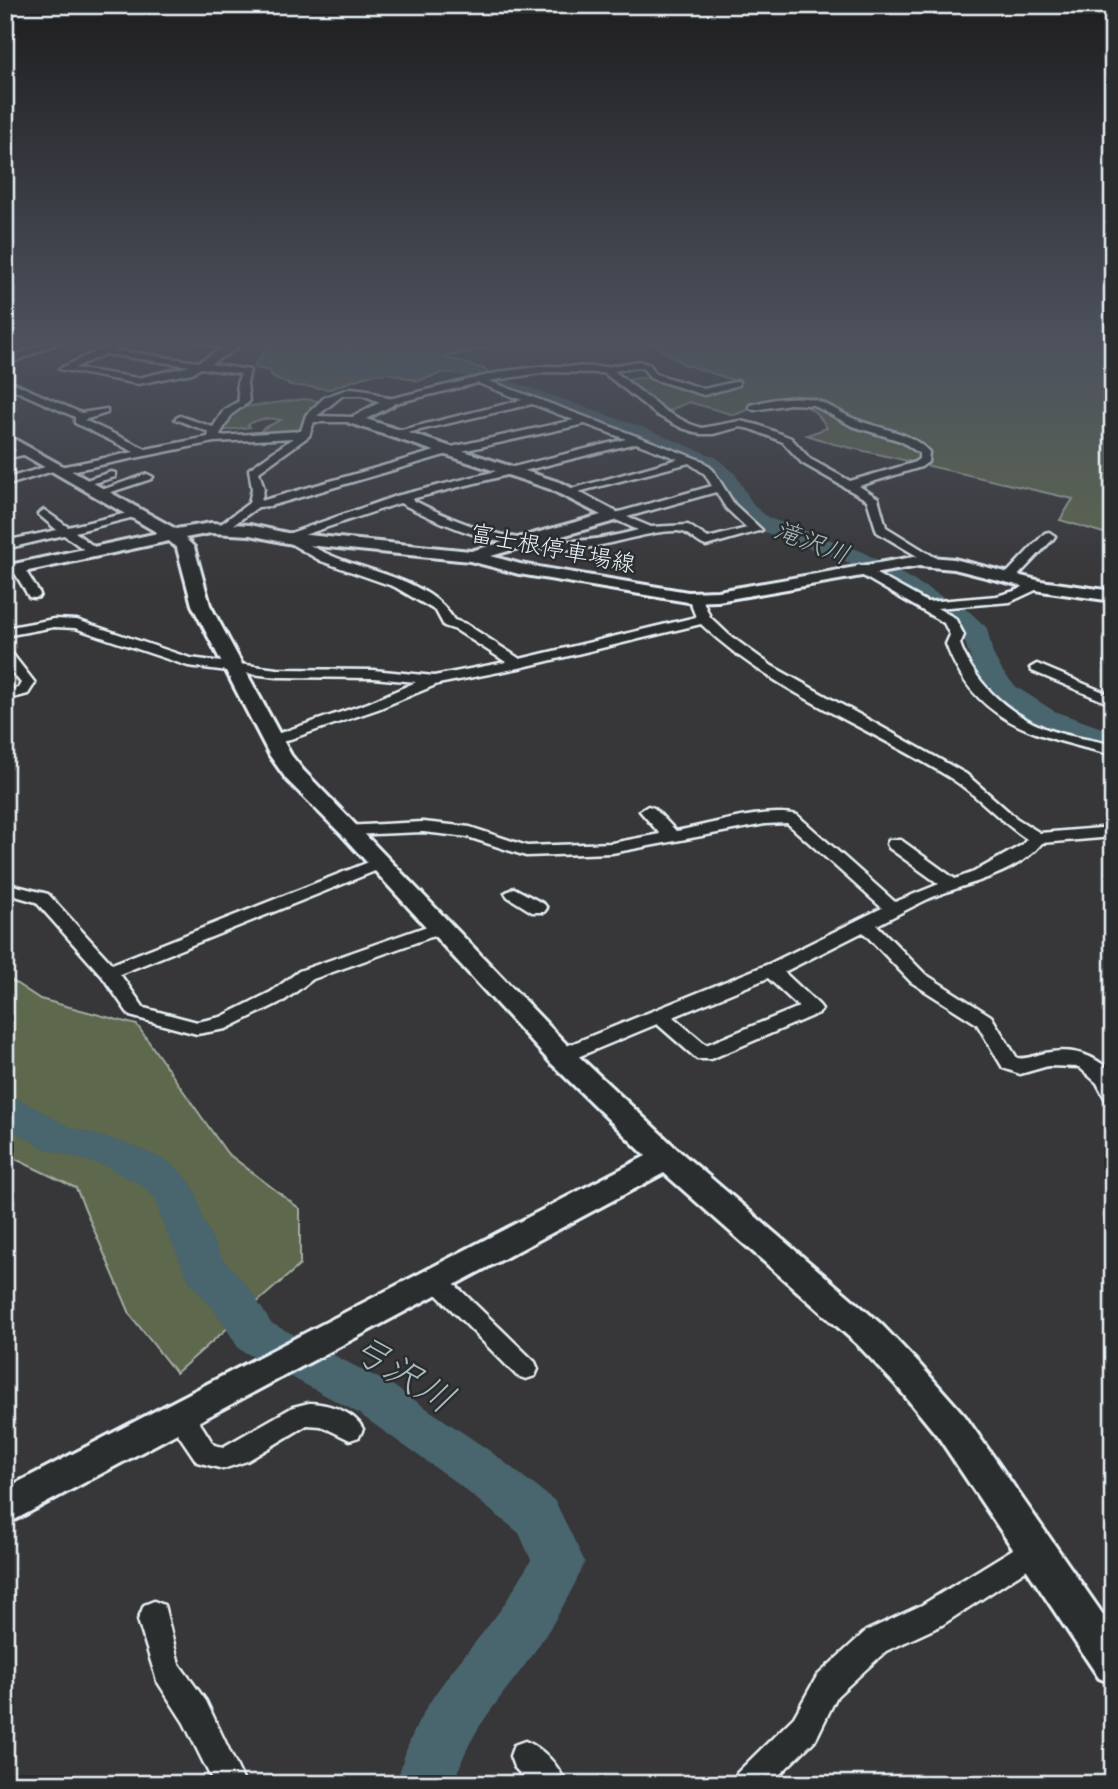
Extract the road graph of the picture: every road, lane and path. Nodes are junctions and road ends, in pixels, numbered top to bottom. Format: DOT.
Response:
graph roads {
  1 [pos="88,425"];
  2 [pos="194,425"];
  3 [pos="220,425"];
  4 [pos="307,425"];
  5 [pos="371,425"];
  6 [pos="426,425"];
  7 [pos="559,425"];
  8 [pos="604,425"];
  9 [pos="685,425"];
  10 [pos="734,425"];
  11 [pos="747,425"];
  12 [pos="864,425"];
  13 [pos="394,433"];
  14 [pos="214,435"];
  15 [pos="305,435"];
  16 [pos="5,438"];
  17 [pos="640,439"];
  18 [pos="28,451"];
  19 [pos="446,452"];
  20 [pos="145,453"];
  21 [pos="5,456"];
  22 [pos="691,459"];
  23 [pos="58,469"];
  24 [pos="512,471"];
  25 [pos="111,475"];
  26 [pos="148,477"];
  27 [pos="5,483"];
  28 [pos="82,483"];
  29 [pos="850,485"];
  30 [pos="718,488"];
  31 [pos="570,491"];
  32 [pos="99,493"];
  33 [pos="400,498"];
  34 [pos="255,504"];
  35 [pos="44,514"];
  36 [pos="136,515"];
  37 [pos="616,516"];
  38 [pos="225,527"];
  39 [pos="66,530"];
  40 [pos="649,531"];
  41 [pos="173,535"];
  42 [pos="1049,536"];
  43 [pos="286,537"];
  44 [pos="515,541"];
  45 [pos="5,545"];
  46 [pos="93,552"];
  47 [pos="471,556"];
  48 [pos="932,561"];
  49 [pos="11,569"];
  50 [pos="860,569"];
  51 [pos="1009,578"];
  52 [pos="1035,584"];
  53 [pos="34,594"];
  54 [pos="1113,596"];
  55 [pos="695,597"];
  56 [pos="925,607"];
  57 [pos="704,620"];
  58 [pos="5,632"];
  59 [pos="5,654"];
  60 [pos="519,664"];
  61 [pos="1037,667"];
  62 [pos="10,668"];
  63 [pos="233,668"];
  64 [pos="434,680"];
  65 [pos="5,696"];
  66 [pos="1113,701"];
  67 [pos="272,740"];
  68 [pos="1113,750"];
  69 [pos="648,811"];
  70 [pos="350,830"];
  71 [pos="1113,832"];
  72 [pos="673,837"];
  73 [pos="1037,838"];
  74 [pos="895,844"];
  75 [pos="379,863"];
  76 [pos="952,886"];
  77 [pos="5,888"];
  78 [pos="514,893"];
  79 [pos="538,908"];
  80 [pos="894,910"];
  81 [pos="866,925"];
  82 [pos="439,928"];
  83 [pos="771,970"];
  84 [pos="109,972"];
  85 [pos="660,1016"];
  86 [pos="561,1056"];
  87 [pos="1113,1095"];
  88 [pos="667,1158"];
  89 [pos="437,1281"];
  90 [pos="526,1369"];
  91 [pos="179,1416"];
  92 [pos="350,1429"];
  93 [pos="5,1508"];
  94 [pos="1034,1549"];
  95 [pos="154,1615"];
  96 [pos="1113,1664"];
  97 [pos="525,1756"];
  98 [pos="230,1784"];
  99 [pos="551,1784"];
  100 [pos="748,1784"];
  1 -- 20 [label="street"];
  2 -- 14 [label="street"];
  3 -- 14 [label="street"];
  4 -- 15 [label="street"];
  5 -- 13 [label="street"];
  6 -- 13 [label="street"];
  7 -- 19 [label="street"];
  8 -- 17 [label="street"];
  9 -- 10 [label="street"];
  11 -- 29 [label="street"];
  12 -- 29 [label="street"];
  13 -- 19 [label="street"];
  14 -- 15 [label="street"];
  14 -- 20 [label="street"];
  15 -- 34 [label="street"];
  16 -- 18 [label="street"];
  17 -- 22 [label="street"];
  17 -- 24 [label="street"];
  18 -- 21 [label="street"];
  18 -- 23 [label="street"];
  19 -- 24 [label="street"];
  19 -- 34 [label="street"];
  20 -- 23 [label="street"];
  22 -- 30 [label="street"];
  22 -- 31 [label="street"];
  23 -- 27 [label="street"];
  23 -- 28 [label="street"];
  24 -- 31 [label="street"];
  24 -- 33 [label="street"];
  25 -- 28 [label="street"];
  26 -- 32 [label="street"];
  28 -- 32 [label="street"];
  29 -- 48 [label="street"];
  30 -- 37 [label="street"];
  30 -- 40 [label="street"];
  31 -- 37 [label="street"];
  32 -- 36 [label="street"];
  33 -- 43 [label="street"];
  33 -- 44 [label="street"];
  34 -- 38 [label="street"];
  35 -- 39 [label="street"];
  36 -- 39 [label="street"];
  36 -- 41 [label="street"];
  37 -- 40 [label="street"];
  37 -- 44 [label="street"];
  38 -- 41 [label="street, 富士根停車場線"];
  38 -- 43 [label="street, 富士根停車場線"];
  39 -- 45 [label="street"];
  39 -- 46 [label="street"];
  40 -- 44 [label="street"];
  41 -- 46 [label="street, 富士根停車場線"];
  41 -- 63 [label="street"];
  42 -- 51 [label="street"];
  43 -- 47 [label="street, 富士根停車場線"];
  43 -- 60 [label="street"];
  44 -- 47 [label="street"];
  46 -- 49 [label="street, 富士根停車場線"];
  47 -- 55 [label="street, 富士根停車場線"];
  48 -- 50 [label="street, 富士根停車場線"];
  48 -- 51 [label="street, 富士根停車場線"];
  49 -- 53 [label="street"];
  50 -- 55 [label="street, 富士根停車場線"];
  50 -- 56 [label="street"];
  51 -- 52 [label="street, 富士根停車場線"];
  52 -- 54 [label="street, 富士根停車場線"];
  52 -- 56 [label="street"];
  55 -- 57 [label="street"];
  56 -- 68 [label="street"];
  57 -- 60 [label="street"];
  57 -- 73 [label="street"];
  58 -- 63 [label="street"];
  59 -- 62 [label="street"];
  60 -- 64 [label="street"];
  61 -- 66 [label="street"];
  62 -- 65 [label="street"];
  63 -- 64 [label="street"];
  63 -- 67 [label="street"];
  64 -- 67 [label="street"];
  67 -- 70 [label="street"];
  69 -- 72 [label="street"];
  70 -- 72 [label="street"];
  70 -- 75 [label="street"];
  71 -- 73 [label="street"];
  72 -- 80 [label="street"];
  73 -- 76 [label="street"];
  74 -- 76 [label="street"];
  75 -- 82 [label="street"];
  75 -- 84 [label="street"];
  76 -- 80 [label="street"];
  77 -- 84 [label="street"];
  78 -- 79 [label="street"];
  80 -- 81 [label="street"];
  81 -- 83 [label="street"];
  81 -- 87 [label="street"];
  82 -- 84 [label="street"];
  82 -- 86 [label="street"];
  83 -- 85 [label="street"];
  83 -- 85 [label="street"];
  85 -- 86 [label="street"];
  86 -- 88 [label="street"];
  88 -- 89 [label="street"];
  88 -- 94 [label="street"];
  89 -- 90 [label="street"];
  89 -- 91 [label="street"];
  91 -- 92 [label="street"];
  91 -- 93 [label="street"];
  94 -- 96 [label="street"];
  94 -- 100 [label="street"];
  95 -- 98 [label="street"];
  97 -- 99 [label="street"];
}
